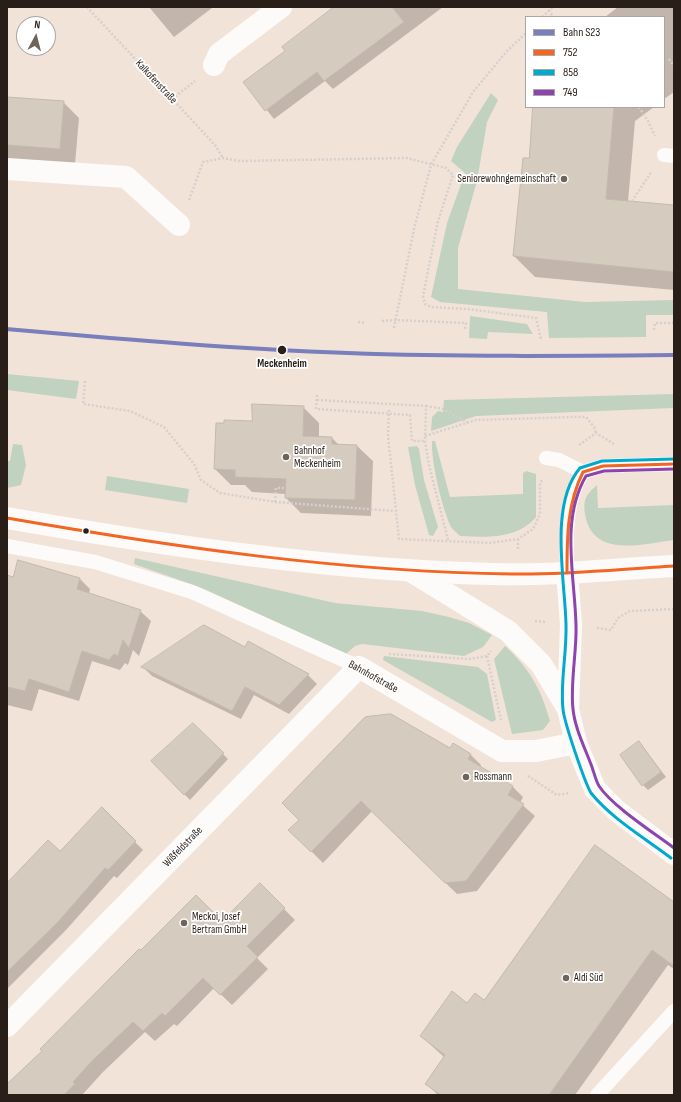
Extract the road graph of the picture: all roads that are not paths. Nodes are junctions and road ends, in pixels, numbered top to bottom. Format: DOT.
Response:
graph roads {
  1 [pos="281,7"];
  2 [pos="256,14"];
  3 [pos="214,65"];
  4 [pos="7,169"];
  5 [pos="179,225"];
  6 [pos="552,459"];
  7 [pos="674,464"];
  8 [pos="583,472"];
  9 [pos="7,518"];
  10 [pos="7,546"];
  11 [pos="674,566"];
  12 [pos="409,570"];
  13 [pos="566,572"];
  14 [pos="359,667"];
  15 [pos="568,709"];
  16 [pos="576,743"];
  17 [pos="674,854"];
  18 [pos="674,1011"];
  19 [pos="7,1026"];
  20 [pos="597,1095"];
  1 -- 2 [label="street"];
  2 -- 3 [label="street"];
  4 -- 5 [label="street"];
  6 -- 8 [label="lane"];
  7 -- 8 [label="lane"];
  8 -- 13 [label="lane"];
  9 -- 12 [label="street"];
  10 -- 14 [label="lane, Bahnhofstraße"];
  11 -- 13 [label="street"];
  12 -- 13 [label="street"];
  12 -- 15 [label="street"];
  13 -- 15 [label="street"];
  14 -- 16 [label="street, Bahnhofstraße"];
  14 -- 19 [label="street, Wißfeldstraße"];
  15 -- 16 [label="street"];
  16 -- 17 [label="street"];
  18 -- 20 [label="lane"];
}
